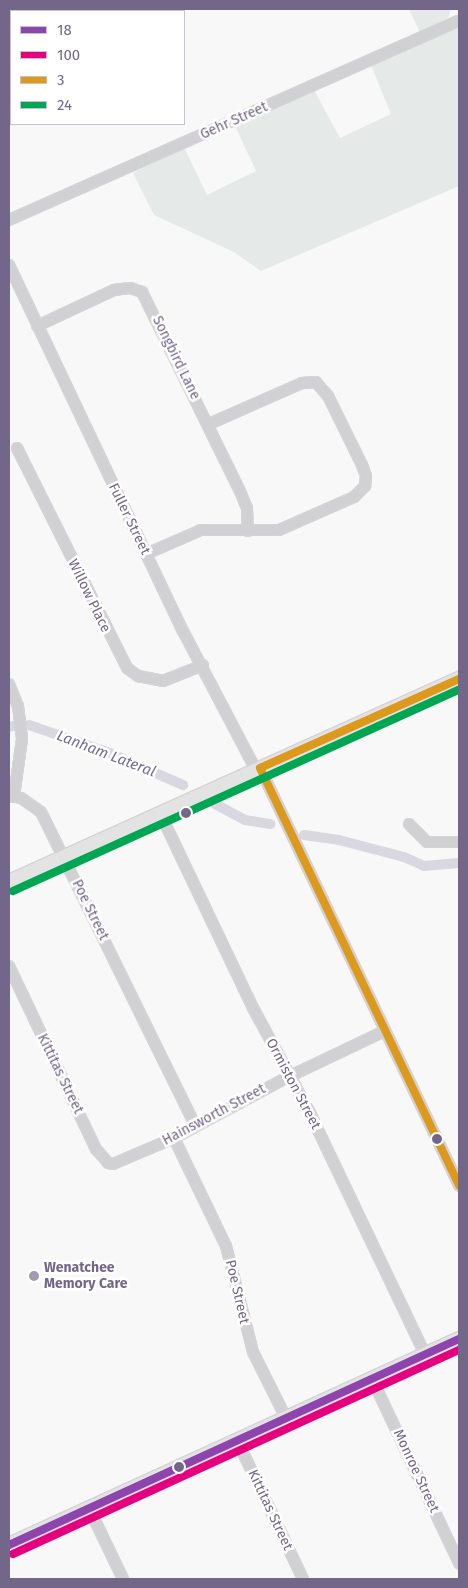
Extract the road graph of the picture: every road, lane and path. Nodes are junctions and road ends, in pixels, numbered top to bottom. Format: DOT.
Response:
graph roads {
  1 [pos="459,21"];
  2 [pos="9,220"];
  3 [pos="9,265"];
  4 [pos="37,326"];
  5 [pos="209,424"];
  6 [pos="17,448"];
  7 [pos="248,531"];
  8 [pos="146,554"];
  9 [pos="203,665"];
  10 [pos="459,679"];
  11 [pos="9,684"];
  12 [pos="258,769"];
  13 [pos="11,796"];
  14 [pos="160,813"];
  15 [pos="409,824"];
  16 [pos="459,842"];
  17 [pos="64,856"];
  18 [pos="9,882"];
  19 [pos="9,966"];
  20 [pos="385,1031"];
  21 [pos="288,1077"];
  22 [pos="195,1125"];
  23 [pos="174,1138"];
  24 [pos="124,1159"];
  25 [pos="459,1186"];
  26 [pos="459,1338"];
  27 [pos="425,1354"];
  28 [pos="372,1378"];
  29 [pos="286,1418"];
  30 [pos="238,1440"];
  31 [pos="89,1508"];
  32 [pos="9,1545"];
  33 [pos="459,1563"];
  34 [pos="123,1579"];
  35 [pos="303,1579"];
  1 -- 2 [label="street, Gehr Street"];
  3 -- 4 [label="street, Fuller Street"];
  4 -- 5 [label="street, Songbird Lane"];
  4 -- 8 [label="street, Fuller Street"];
  5 -- 7 [label="street, Songbird Lane"];
  5 -- 7 [label="street"];
  6 -- 9 [label="street, Willow Place"];
  7 -- 8 [label="street"];
  8 -- 9 [label="street, Fuller Street"];
  9 -- 12 [label="street, Fuller Street"];
  10 -- 12 [label="street"];
  11 -- 13 [label="street"];
  12 -- 14 [label="street"];
  12 -- 20 [label="street, Fuller Street"];
  13 -- 17 [label="street, Poe Street"];
  14 -- 17 [label="street"];
  14 -- 21 [label="street, Ormiston Street"];
  15 -- 16 [label="street"];
  17 -- 18 [label="street"];
  17 -- 22 [label="street, Poe Street"];
  19 -- 24 [label="street, Kittitas Street"];
  20 -- 21 [label="street, Hainsworth Street"];
  20 -- 25 [label="street, Fuller Street"];
  21 -- 22 [label="street, Hainsworth Street"];
  21 -- 27 [label="street, Ormiston Street"];
  22 -- 23 [label="street, Hainsworth Street"];
  23 -- 24 [label="street, Hainsworth Street"];
  23 -- 29 [label="street, Poe Street"];
  26 -- 27 [label="street"];
  27 -- 28 [label="street"];
  28 -- 29 [label="street"];
  28 -- 33 [label="street, Monroe Street"];
  29 -- 30 [label="street"];
  30 -- 31 [label="street"];
  30 -- 35 [label="street, Kittitas Street"];
  31 -- 32 [label="street"];
  31 -- 34 [label="street"];
}
